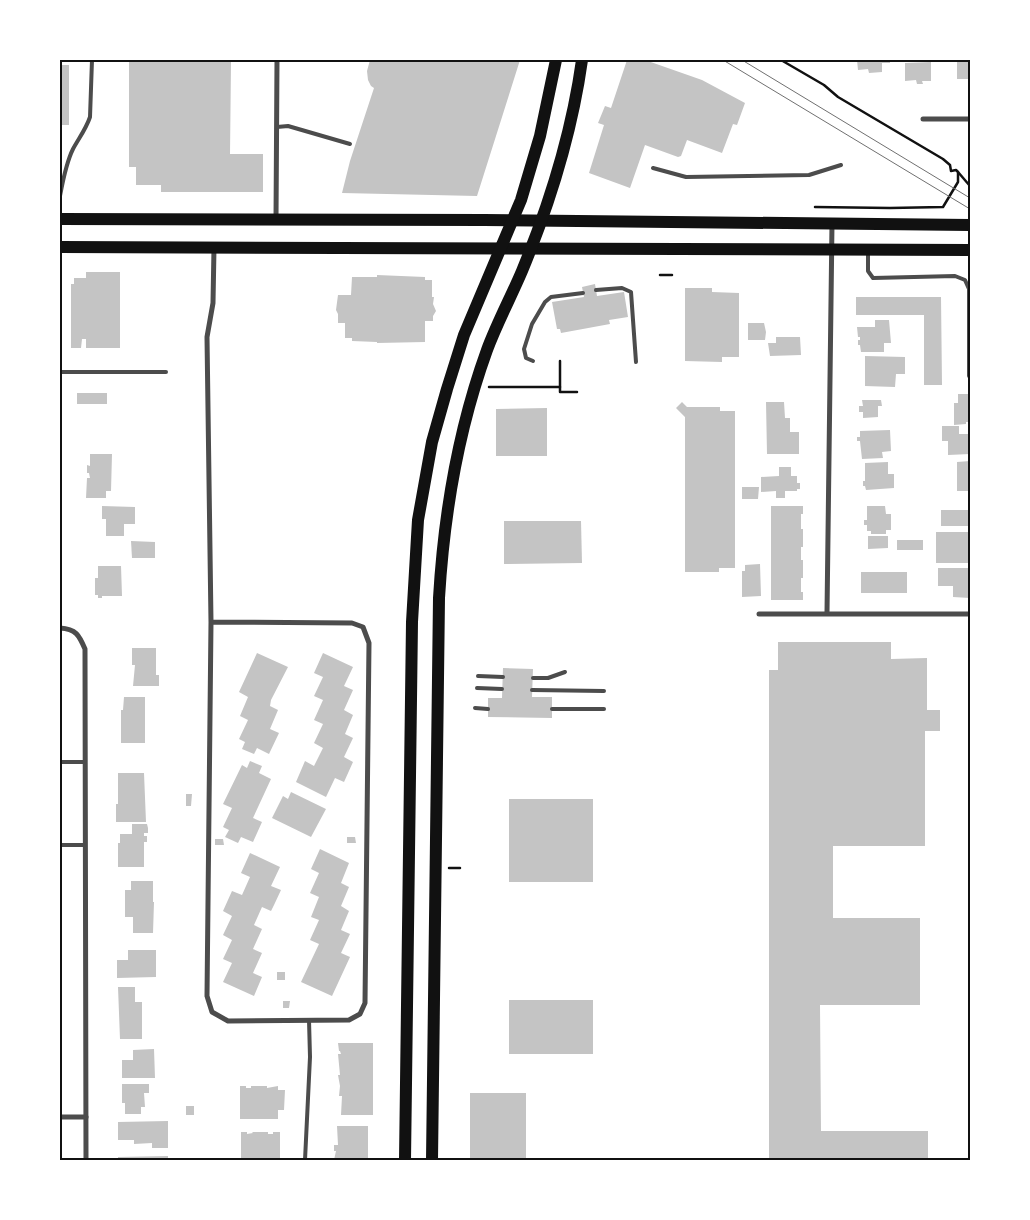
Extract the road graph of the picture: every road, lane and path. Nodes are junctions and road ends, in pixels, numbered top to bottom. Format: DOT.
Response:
graph roads {
  1 [pos="92,60"];
  2 [pos="277,60"];
  3 [pos="556,60"];
  4 [pos="582,60"];
  5 [pos="781,60"];
  6 [pos="923,119"];
  7 [pos="970,119"];
  8 [pos="277,127"];
  9 [pos="350,144"];
  10 [pos="841,165"];
  11 [pos="653,168"];
  12 [pos="958,172"];
  13 [pos="970,186"];
  14 [pos="60,196"];
  15 [pos="815,207"];
  16 [pos="60,219"];
  17 [pos="276,219"];
  18 [pos="513,220"];
  19 [pos="541,221"];
  20 [pos="832,224"];
  21 [pos="970,224"];
  22 [pos="60,247"];
  23 [pos="214,247"];
  24 [pos="502,248"];
  25 [pos="531,248"];
  26 [pos="832,250"];
  27 [pos="868,250"];
  28 [pos="970,250"];
  29 [pos="660,275"];
  30 [pos="672,275"];
  31 [pos="596,290"];
  32 [pos="583,293"];
  33 [pos="970,343"];
  34 [pos="533,361"];
  35 [pos="560,361"];
  36 [pos="636,362"];
  37 [pos="60,372"];
  38 [pos="166,372"];
  39 [pos="969,376"];
  40 [pos="560,387"];
  41 [pos="475,388"];
  42 [pos="577,392"];
  43 [pos="827,613"];
  44 [pos="759,614"];
  45 [pos="970,614"];
  46 [pos="211,622"];
  47 [pos="60,628"];
  48 [pos="565,672"];
  49 [pos="478,676"];
  50 [pos="502,678"];
  51 [pos="533,678"];
  52 [pos="477,688"];
  53 [pos="502,689"];
  54 [pos="532,690"];
  55 [pos="604,691"];
  56 [pos="475,708"];
  57 [pos="488,709"];
  58 [pos="552,709"];
  59 [pos="604,709"];
  60 [pos="60,762"];
  61 [pos="84,762"];
  62 [pos="60,845"];
  63 [pos="84,845"];
  64 [pos="309,1020"];
  65 [pos="60,1117"];
  66 [pos="86,1117"];
  67 [pos="86,1160"];
  68 [pos="305,1160"];
  69 [pos="405,1160"];
  70 [pos="432,1160"];
  1 -- 14 [label="lane"];
  2 -- 8 [label="street"];
  3 -- 18 [label="main road"];
  4 -- 19 [label="main road"];
  5 -- 12 [label="path"];
  6 -- 7 [label="street"];
  8 -- 9 [label="lane"];
  8 -- 17 [label="street"];
  10 -- 11 [label="lane"];
  12 -- 13 [label="path"];
  12 -- 15 [label="path"];
  16 -- 17 [label="main road"];
  17 -- 18 [label="main road"];
  18 -- 19 [label="main road"];
  18 -- 24 [label="main road"];
  19 -- 20 [label="main road"];
  19 -- 25 [label="main road"];
  20 -- 21 [label="main road"];
  20 -- 26 [label="street"];
  22 -- 23 [label="main road"];
  23 -- 24 [label="main road"];
  23 -- 46 [label="street"];
  24 -- 25 [label="main road"];
  24 -- 69 [label="main road"];
  25 -- 26 [label="main road"];
  25 -- 41 [label="main road"];
  26 -- 27 [label="main road"];
  26 -- 43 [label="street"];
  27 -- 28 [label="main road"];
  27 -- 33 [label="lane"];
  29 -- 30 [label="path"];
  31 -- 36 [label="lane"];
  32 -- 34 [label="lane"];
  33 -- 39 [label="lane"];
  35 -- 40 [label="path"];
  37 -- 38 [label="lane"];
  40 -- 41 [label="path"];
  40 -- 42 [label="path"];
  41 -- 70 [label="main road"];
  43 -- 44 [label="street"];
  43 -- 45 [label="street"];
  46 -- 64 [label="street"];
  46 -- 64 [label="street"];
  47 -- 61 [label="street"];
  48 -- 51 [label="lane"];
  49 -- 50 [label="lane"];
  52 -- 53 [label="lane"];
  54 -- 55 [label="lane"];
  56 -- 57 [label="lane"];
  58 -- 59 [label="lane"];
  60 -- 61 [label="lane"];
  61 -- 63 [label="street"];
  62 -- 63 [label="lane"];
  63 -- 66 [label="street"];
  64 -- 68 [label="lane"];
  65 -- 66 [label="street"];
  66 -- 67 [label="street"];
}
